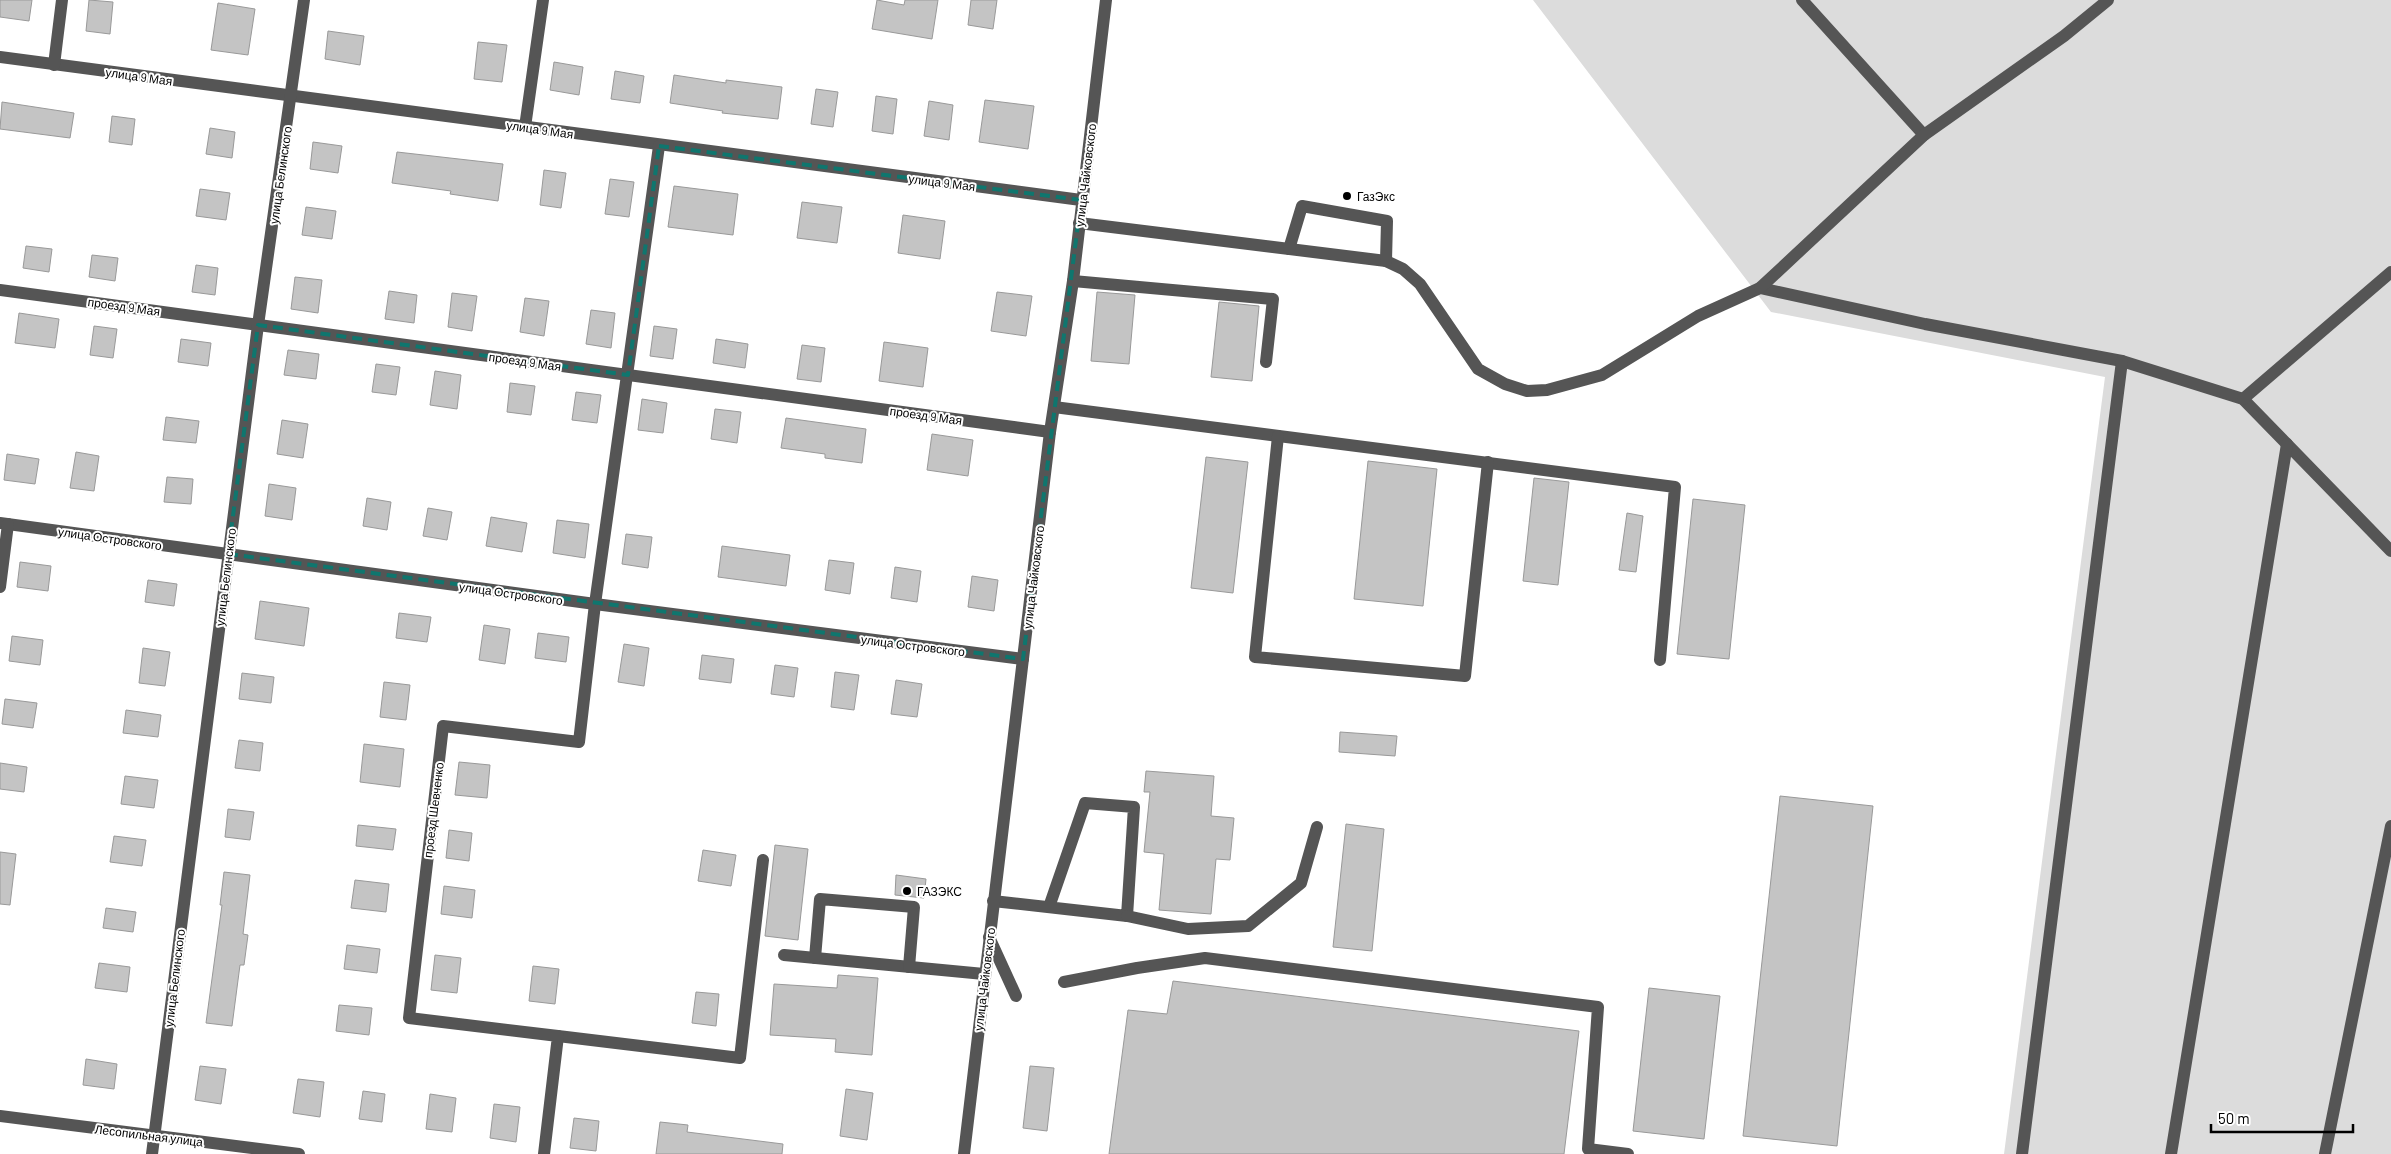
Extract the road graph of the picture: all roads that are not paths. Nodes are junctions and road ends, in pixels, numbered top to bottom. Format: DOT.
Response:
graph roads {
  1 [pos="62,0"];
  2 [pos="304,0"];
  3 [pos="543,0"];
  4 [pos="1106,0"];
  5 [pos="1802,0"];
  6 [pos="2108,0"];
  7 [pos="0,58"];
  8 [pos="54,65"];
  9 [pos="292,96"];
  10 [pos="525,127"];
  11 [pos="1924,134"];
  12 [pos="659,146"];
  13 [pos="1081,200"];
  14 [pos="1079,223"];
  15 [pos="1289,250"];
  16 [pos="1386,261"];
  17 [pos="2391,272"];
  18 [pos="1072,281"];
  19 [pos="1760,288"];
  20 [pos="0,290"];
  21 [pos="258,325"];
  22 [pos="2122,361"];
  23 [pos="1266,362"];
  24 [pos="628,375"];
  25 [pos="2243,400"];
  26 [pos="1054,407"];
  27 [pos="1050,432"];
  28 [pos="1278,436"];
  29 [pos="2287,444"];
  30 [pos="1488,462"];
  31 [pos="4,523"];
  32 [pos="2391,552"];
  33 [pos="228,554"];
  34 [pos="0,587"];
  35 [pos="595,604"];
  36 [pos="1023,659"];
  37 [pos="1660,660"];
  38 [pos="2391,826"];
  39 [pos="1317,827"];
  40 [pos="763,860"];
  41 [pos="993,901"];
  42 [pos="1049,907"];
  43 [pos="1127,916"];
  44 [pos="988,935"];
  45 [pos="784,955"];
  46 [pos="814,958"];
  47 [pos="909,967"];
  48 [pos="984,974"];
  49 [pos="1064,982"];
  50 [pos="1016,996"];
  51 [pos="558,1036"];
  52 [pos="0,1116"];
  53 [pos="154,1136"];
  54 [pos="1588,1151"];
  55 [pos="152,1154"];
  56 [pos="299,1154"];
  57 [pos="544,1154"];
  58 [pos="964,1154"];
  59 [pos="1628,1154"];
  60 [pos="2022,1154"];
  61 [pos="2171,1154"];
  62 [pos="2324,1154"];
  1 -- 8 [label="street"];
  2 -- 9 [label="street, улица Белинского"];
  3 -- 10 [label="street"];
  4 -- 13 [label="street, улица Чайковского"];
  5 -- 11 [label="street"];
  6 -- 11 [label="street"];
  7 -- 8 [label="street, улица 9 Мая"];
  8 -- 9 [label="street, улица 9 Мая"];
  9 -- 10 [label="street, улица 9 Мая"];
  9 -- 21 [label="street, улица Белинского"];
  10 -- 12 [label="street, улица 9 Мая"];
  11 -- 19 [label="street"];
  12 -- 13 [label="street, улица 9 Мая"];
  12 -- 24 [label="street"];
  13 -- 14 [label="street, улица Чайковского"];
  14 -- 15 [label="street"];
  14 -- 18 [label="street, улица Чайковского"];
  15 -- 16 [label="street"];
  15 -- 16 [label="street"];
  16 -- 19 [label="street"];
  17 -- 25 [label="street"];
  18 -- 23 [label="street"];
  18 -- 26 [label="street, улица Чайковского"];
  19 -- 22 [label="street"];
  20 -- 21 [label="street, проезд 9 Мая"];
  21 -- 24 [label="street, проезд 9 Мая"];
  21 -- 33 [label="street, улица Белинского"];
  22 -- 25 [label="street"];
  22 -- 60 [label="street"];
  24 -- 27 [label="street, проезд 9 Мая"];
  24 -- 35 [label="street"];
  25 -- 29 [label="street"];
  26 -- 27 [label="street, улица Чайковского"];
  26 -- 28 [label="street"];
  27 -- 36 [label="street, улица Чайковского"];
  28 -- 30 [label="street"];
  28 -- 30 [label="street"];
  29 -- 32 [label="street"];
  29 -- 61 [label="street"];
  30 -- 37 [label="street"];
  31 -- 33 [label="street, улица Островского"];
  31 -- 34 [label="street"];
  33 -- 35 [label="street, улица Островского"];
  33 -- 53 [label="street, улица Белинского"];
  35 -- 36 [label="street, улица Островского"];
  35 -- 51 [label="street, проезд Шевченко"];
  36 -- 41 [label="street, улица Чайковского"];
  38 -- 62 [label="street"];
  39 -- 43 [label="street"];
  40 -- 51 [label="street, проезд Шевченко"];
  41 -- 42 [label="street"];
  41 -- 44 [label="street, улица Чайковского"];
  42 -- 43 [label="street"];
  42 -- 43 [label="street"];
  44 -- 48 [label="street, улица Чайковского"];
  44 -- 50 [label="street"];
  45 -- 46 [label="street"];
  46 -- 47 [label="street"];
  46 -- 47 [label="street"];
  47 -- 48 [label="street"];
  48 -- 58 [label="street, улица Чайковского"];
  49 -- 54 [label="street"];
  51 -- 57 [label="street"];
  52 -- 53 [label="street, Лесопильная улица"];
  53 -- 55 [label="street, улица Белинского"];
  53 -- 56 [label="street, Лесопильная улица"];
  54 -- 59 [label="street"];
}
